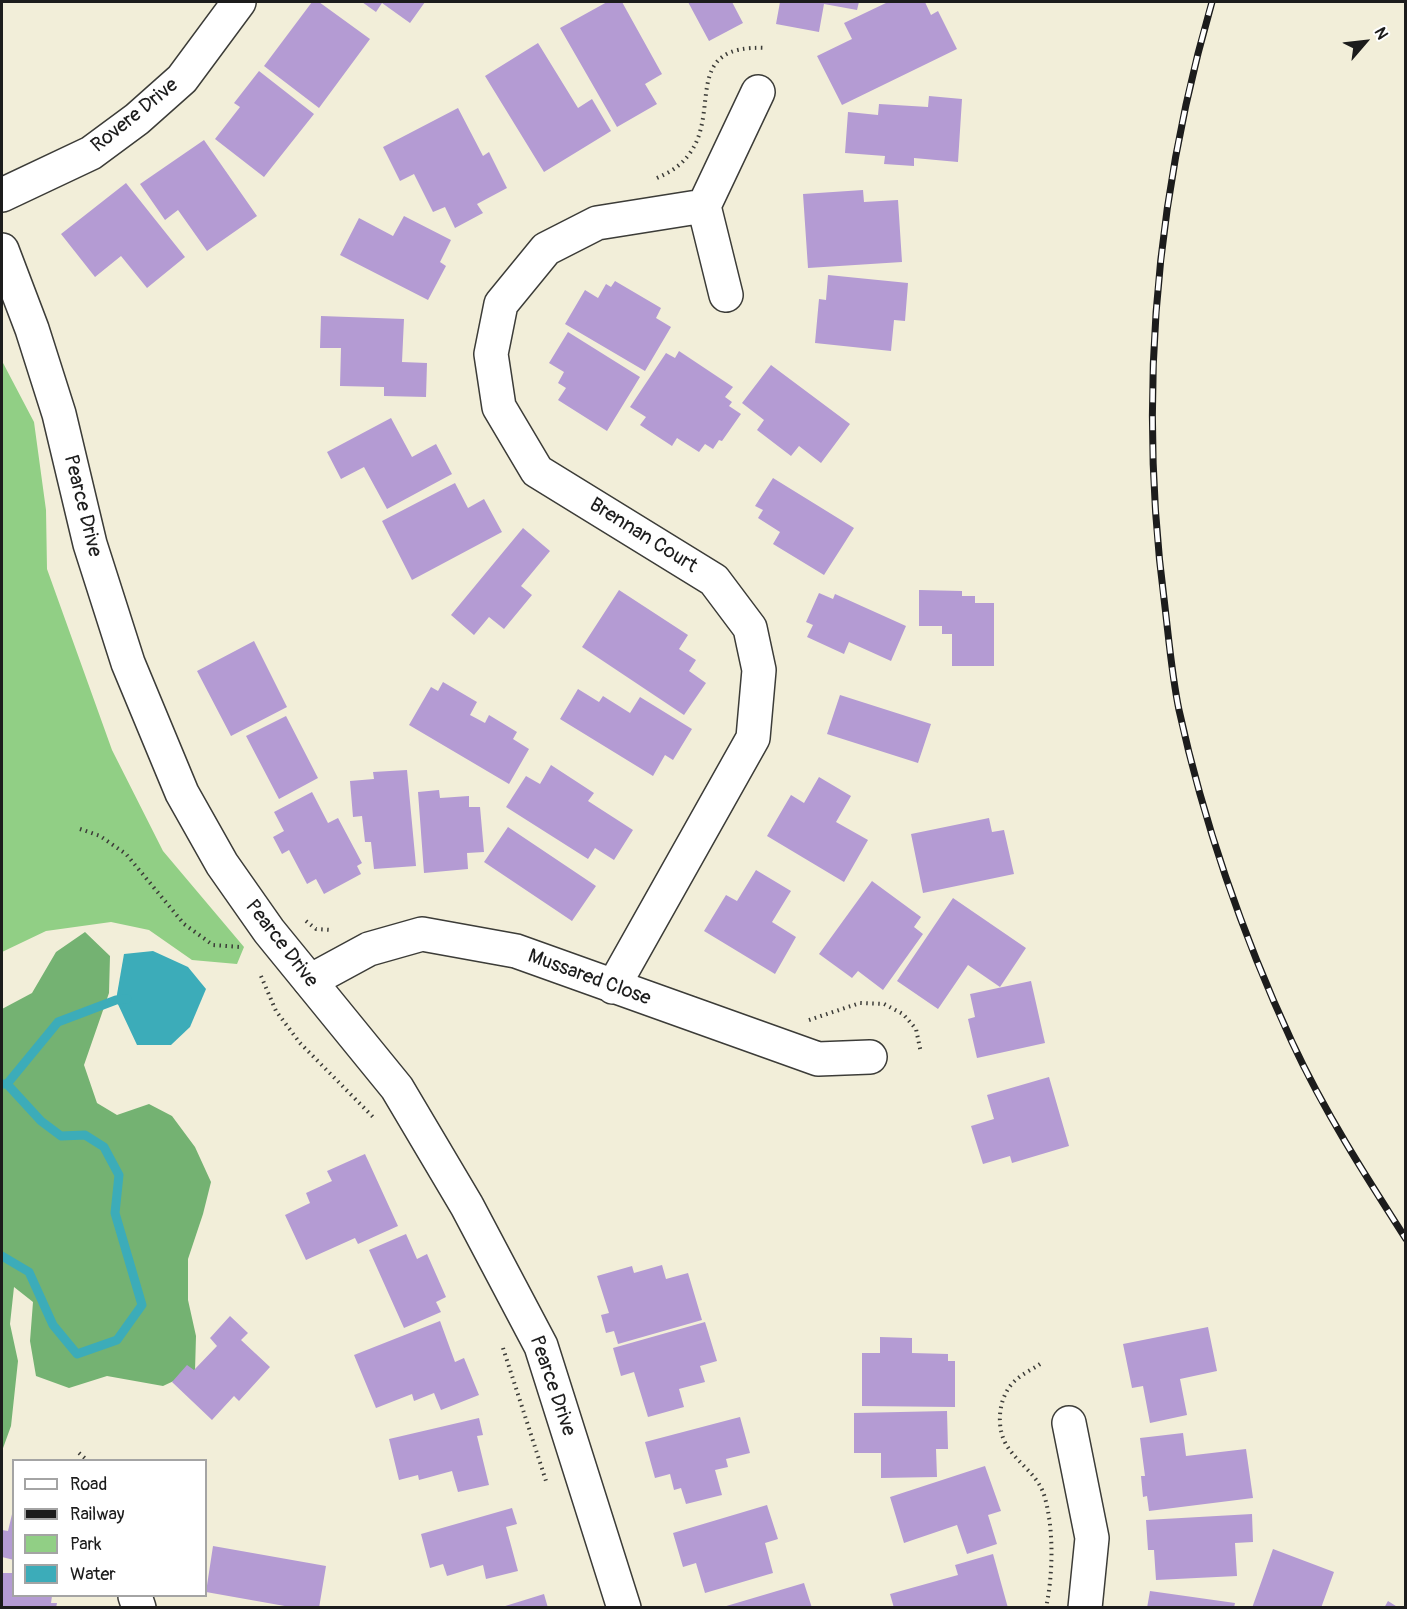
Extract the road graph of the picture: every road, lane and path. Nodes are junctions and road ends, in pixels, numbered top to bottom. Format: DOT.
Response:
graph roads {
  1 [pos="239,2"];
  2 [pos="766,48"];
  3 [pos="758,92"];
  4 [pos="651,181"];
  5 [pos="2,195"];
  6 [pos="705,206"];
  7 [pos="2,250"];
  8 [pos="726,295"];
  9 [pos="80,829"];
  10 [pos="302,917"];
  11 [pos="338,927"];
  12 [pos="244,947"];
  13 [pos="259,972"];
  14 [pos="310,981"];
  15 [pos="612,987"];
  16 [pos="802,1020"];
  17 [pos="921,1053"];
  18 [pos="870,1057"];
  19 [pos="378,1122"];
  20 [pos="501,1344"];
  21 [pos="1040,1364"];
  22 [pos="1070,1423"];
  23 [pos="79,1453"];
  24 [pos="85,1459"];
  25 [pos="548,1487"];
  26 [pos="624,1608"];
  27 [pos="1046,1608"];
  28 [pos="1085,1608"];
  1 -- 5 [label="street, Rovere Drive"];
  2 -- 4 [label="path"];
  3 -- 6 [label="street"];
  6 -- 8 [label="street"];
  6 -- 15 [label="street, Brennan Court"];
  7 -- 14 [label="street, Pearce Drive"];
  9 -- 12 [label="path"];
  10 -- 11 [label="path"];
  13 -- 19 [label="path"];
  14 -- 15 [label="street, Mussared Close"];
  14 -- 26 [label="street, Pearce Drive"];
  15 -- 18 [label="street, Mussared Close"];
  16 -- 17 [label="path"];
  20 -- 25 [label="path"];
  21 -- 27 [label="path"];
  22 -- 28 [label="street"];
  23 -- 24 [label="path"];
}
